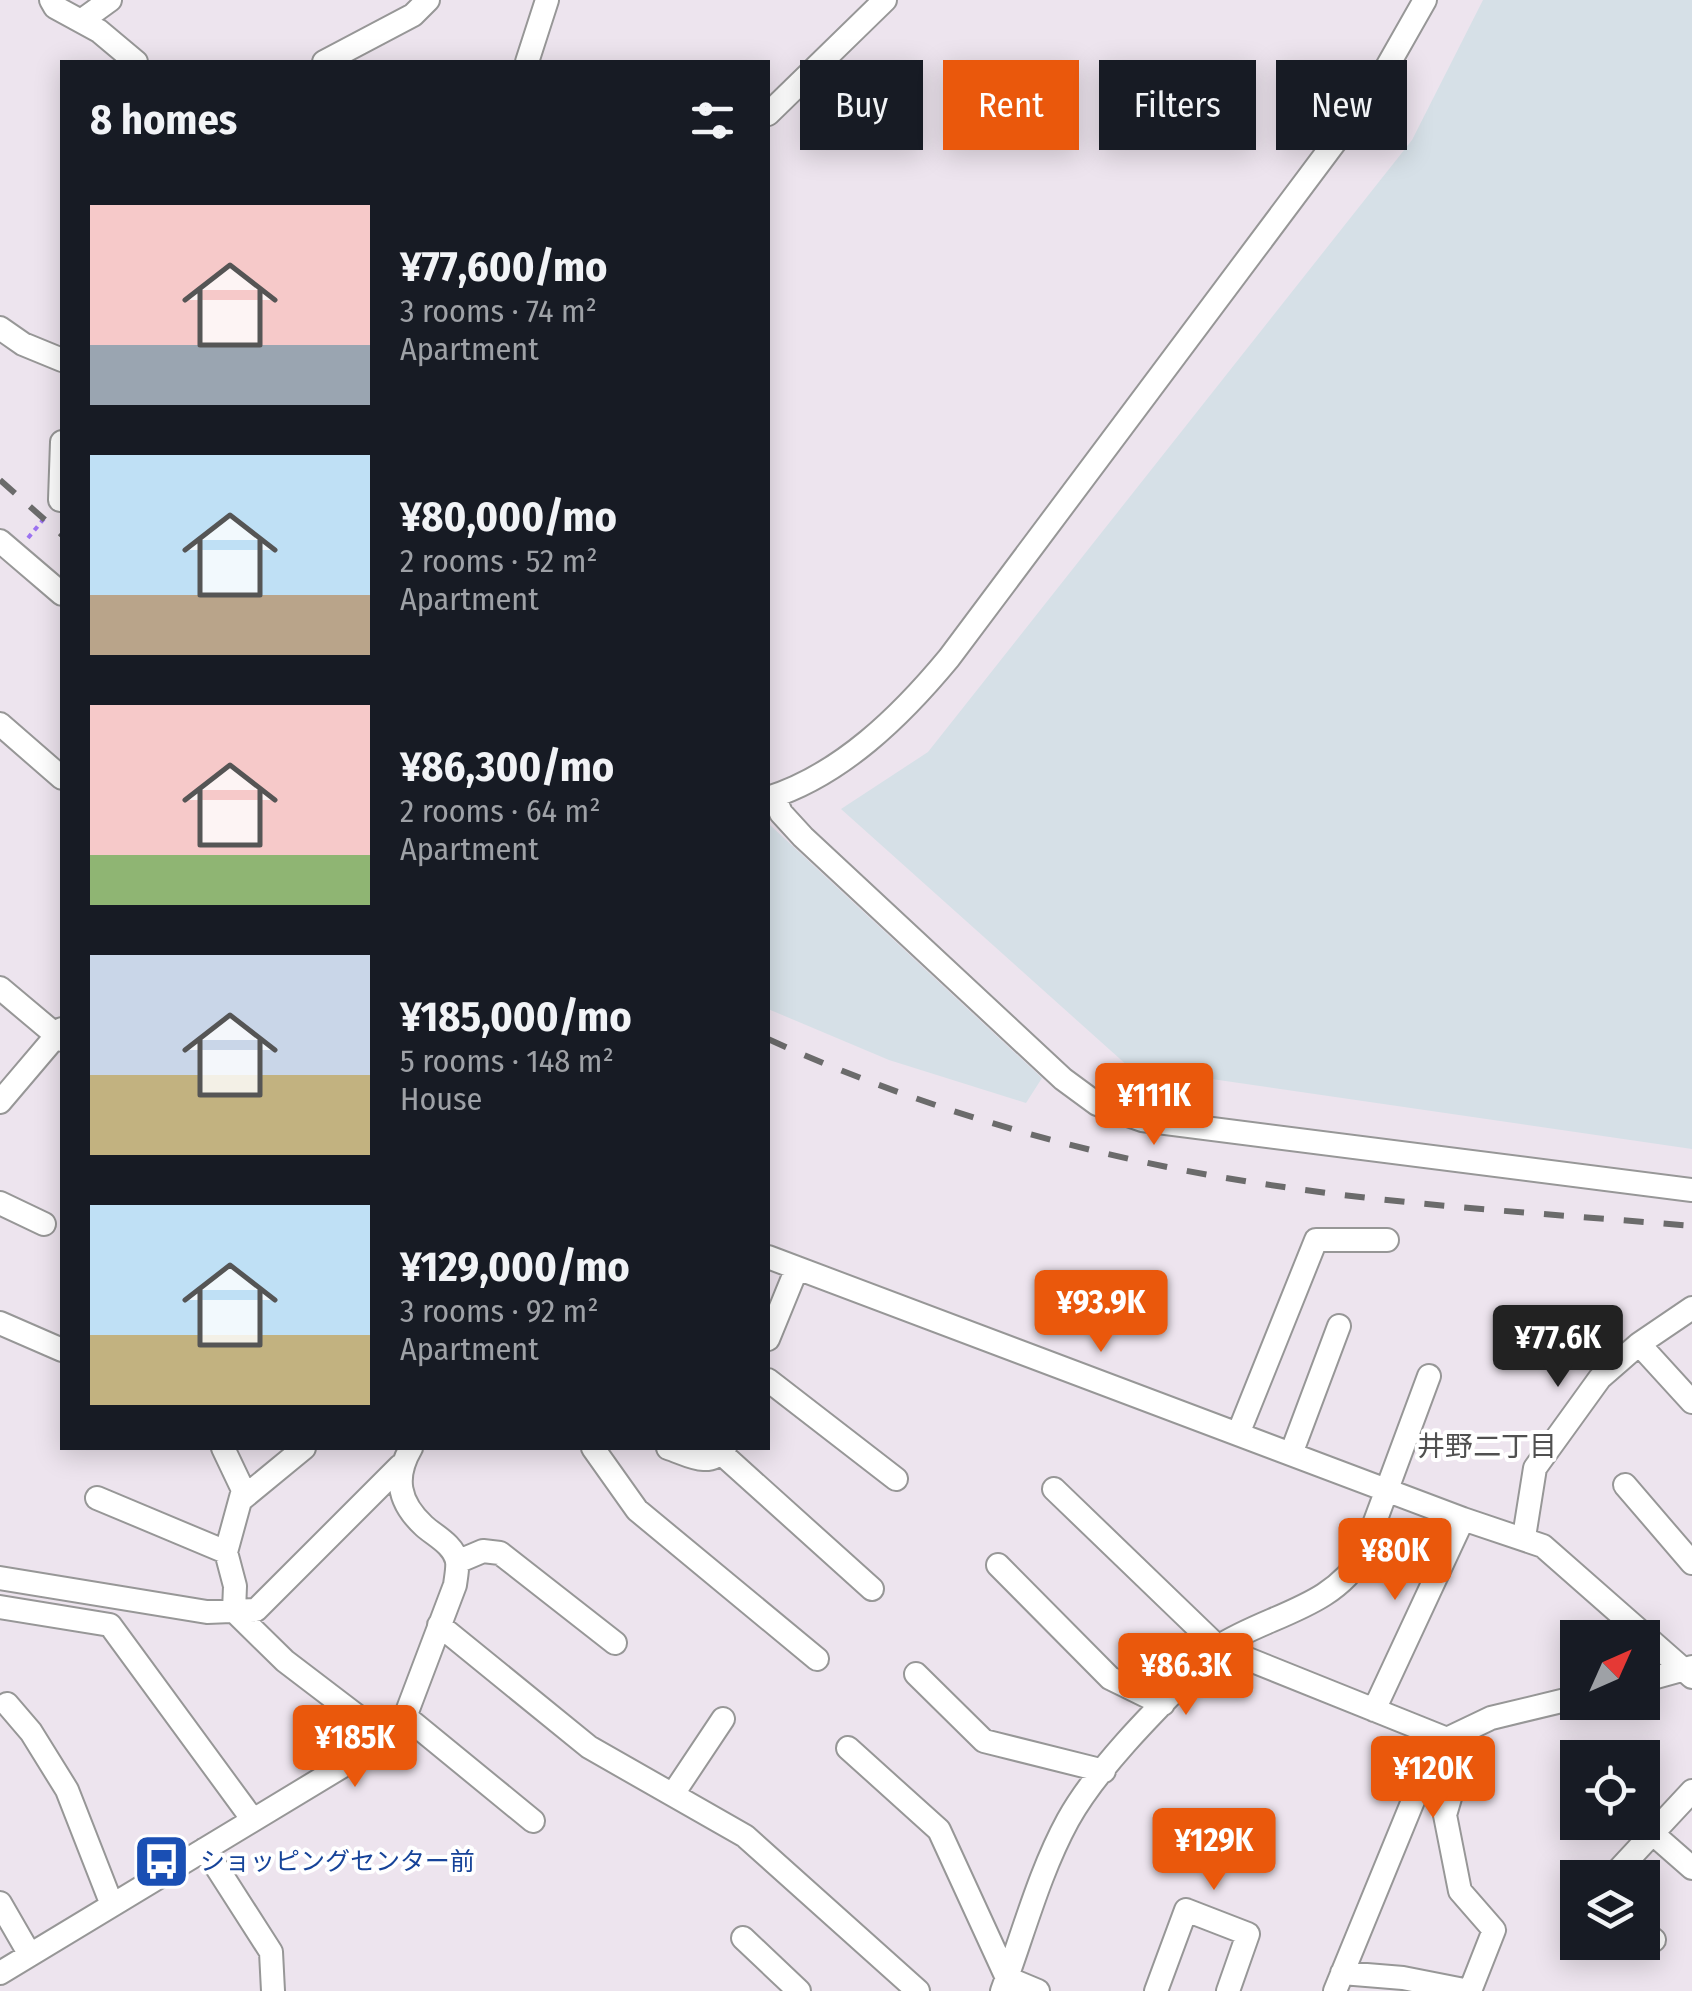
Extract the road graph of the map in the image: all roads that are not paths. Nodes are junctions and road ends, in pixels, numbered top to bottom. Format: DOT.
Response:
graph roads {
  1 [pos="51,0"];
  2 [pos="110,0"];
  3 [pos="428,0"];
  4 [pos="547,0"];
  5 [pos="884,0"];
  6 [pos="1425,0"];
  7 [pos="80,21"];
  8 [pos="134,60"];
  9 [pos="328,60"];
  10 [pos="528,60"];
  11 [pos="770,112"];
  12 [pos="0,328"];
  13 [pos="60,359"];
  14 [pos="5,555"];
  15 [pos="60,593"];
  16 [pos="0,724"];
  17 [pos="60,776"];
  18 [pos="771,797"];
  19 [pos="0,988"];
  20 [pos="60,1034"];
  21 [pos="60,1036"];
  22 [pos="0,1102"];
  23 [pos="1692,1190"];
  24 [pos="0,1203"];
  25 [pos="44,1224"];
  26 [pos="1387,1240"];
  27 [pos="770,1258"];
  28 [pos="797,1268"];
  29 [pos="1692,1308"];
  30 [pos="0,1323"];
  31 [pos="1340,1326"];
  32 [pos="770,1334"];
  33 [pos="1640,1344"];
  34 [pos="60,1349"];
  35 [pos="1429,1376"];
  36 [pos="770,1382"];
  37 [pos="1692,1402"];
  38 [pos="1238,1434"];
  39 [pos="225,1450"];
  40 [pos="302,1450"];
  41 [pos="594,1450"];
  42 [pos="674,1450"];
  43 [pos="723,1450"];
  44 [pos="1290,1454"];
  45 [pos="405,1457"];
  46 [pos="896,1479"];
  47 [pos="1624,1485"];
  48 [pos="1054,1489"];
  49 [pos="1386,1490"];
  50 [pos="96,1498"];
  51 [pos="242,1499"];
  52 [pos="1464,1519"];
  53 [pos="1524,1538"];
  54 [pos="226,1552"];
  55 [pos="457,1562"];
  56 [pos="1692,1563"];
  57 [pos="998,1566"];
  58 [pos="0,1578"];
  59 [pos="872,1589"];
  60 [pos="0,1607"];
  61 [pos="234,1612"];
  62 [pos="440,1625"];
  63 [pos="615,1643"];
  64 [pos="1218,1647"];
  65 [pos="817,1659"];
  66 [pos="1690,1672"];
  67 [pos="916,1674"];
  68 [pos="1660,1678"];
  69 [pos="1560,1701"];
  70 [pos="7,1704"];
  71 [pos="1163,1704"];
  72 [pos="1374,1710"];
  73 [pos="406,1718"];
  74 [pos="724,1719"];
  75 [pos="386,1738"];
  76 [pos="1442,1746"];
  77 [pos="848,1748"];
  78 [pos="1104,1771"];
  79 [pos="1692,1791"];
  80 [pos="673,1794"];
  81 [pos="253,1820"];
  82 [pos="533,1821"];
  83 [pos="1660,1825"];
  84 [pos="1646,1840"];
  85 [pos="1659,1840"];
  86 [pos="205,1849"];
  87 [pos="1628,1860"];
  88 [pos="1692,1868"];
  89 [pos="0,1903"];
  90 [pos="112,1905"];
  91 [pos="743,1938"];
  92 [pos="30,1954"];
  93 [pos="0,1973"];
  94 [pos="1339,1982"];
  95 [pos="1403,1984"];
  96 [pos="1004,1985"];
  97 [pos="273,1991"];
  98 [pos="799,1991"];
  99 [pos="918,1991"];
  100 [pos="1038,1991"];
  101 [pos="1156,1991"];
  102 [pos="1228,1991"];
  103 [pos="1470,1991"];
  1 -- 7 [label="street"];
  2 -- 7 [label="street"];
  3 -- 9 [label="street"];
  4 -- 10 [label="street"];
  5 -- 11 [label="street"];
  6 -- 18 [label="street"];
  7 -- 8 [label="street"];
  12 -- 13 [label="street"];
  14 -- 15 [label="street"];
  16 -- 17 [label="street"];
  18 -- 23 [label="street"];
  19 -- 20 [label="street"];
  21 -- 22 [label="street"];
  24 -- 25 [label="street"];
  26 -- 38 [label="street"];
  27 -- 28 [label="street"];
  28 -- 32 [label="street"];
  28 -- 38 [label="street"];
  29 -- 33 [label="street"];
  30 -- 34 [label="street"];
  31 -- 44 [label="street"];
  33 -- 37 [label="street"];
  33 -- 53 [label="street"];
  35 -- 49 [label="street"];
  36 -- 46 [label="street"];
  38 -- 44 [label="street"];
  39 -- 51 [label="street"];
  40 -- 51 [label="street"];
  41 -- 65 [label="street"];
  42 -- 43 [label="street"];
  43 -- 59 [label="street"];
  44 -- 49 [label="street"];
  45 -- 55 [label="street"];
  45 -- 61 [label="street"];
  47 -- 56 [label="street"];
  48 -- 64 [label="street"];
  49 -- 52 [label="street"];
  49 -- 64 [label="street"];
  50 -- 54 [label="street"];
  51 -- 54 [label="street"];
  52 -- 53 [label="street"];
  52 -- 72 [label="street"];
  53 -- 66 [label="street"];
  54 -- 61 [label="street"];
  55 -- 62 [label="street"];
  55 -- 63 [label="street"];
  57 -- 71 [label="street"];
  58 -- 61 [label="street"];
  60 -- 81 [label="street"];
  61 -- 75 [label="street"];
  62 -- 73 [label="street"];
  62 -- 80 [label="street"];
  64 -- 71 [label="street"];
  64 -- 72 [label="street"];
  66 -- 68 [label="street"];
  67 -- 78 [label="street"];
  69 -- 76 [label="street"];
  70 -- 90 [label="street"];
  71 -- 78 [label="street"];
  72 -- 76 [label="street"];
  73 -- 75 [label="street"];
  73 -- 82 [label="street"];
  74 -- 80 [label="street"];
  75 -- 81 [label="street"];
  76 -- 94 [label="street"];
  76 -- 103 [label="street"];
  77 -- 96 [label="street"];
  78 -- 96 [label="street"];
  79 -- 83 [label="street"];
  80 -- 99 [label="street"];
  81 -- 86 [label="street"];
  84 -- 87 [label="street"];
  85 -- 88 [label="street"];
  86 -- 90 [label="street"];
  86 -- 97 [label="street"];
  89 -- 92 [label="street"];
  90 -- 92 [label="street"];
  91 -- 98 [label="street"];
  92 -- 93 [label="street"];
  94 -- 95 [label="street"];
  95 -- 103 [label="street"];
  96 -- 100 [label="street"];
  101 -- 102 [label="street"];
}
